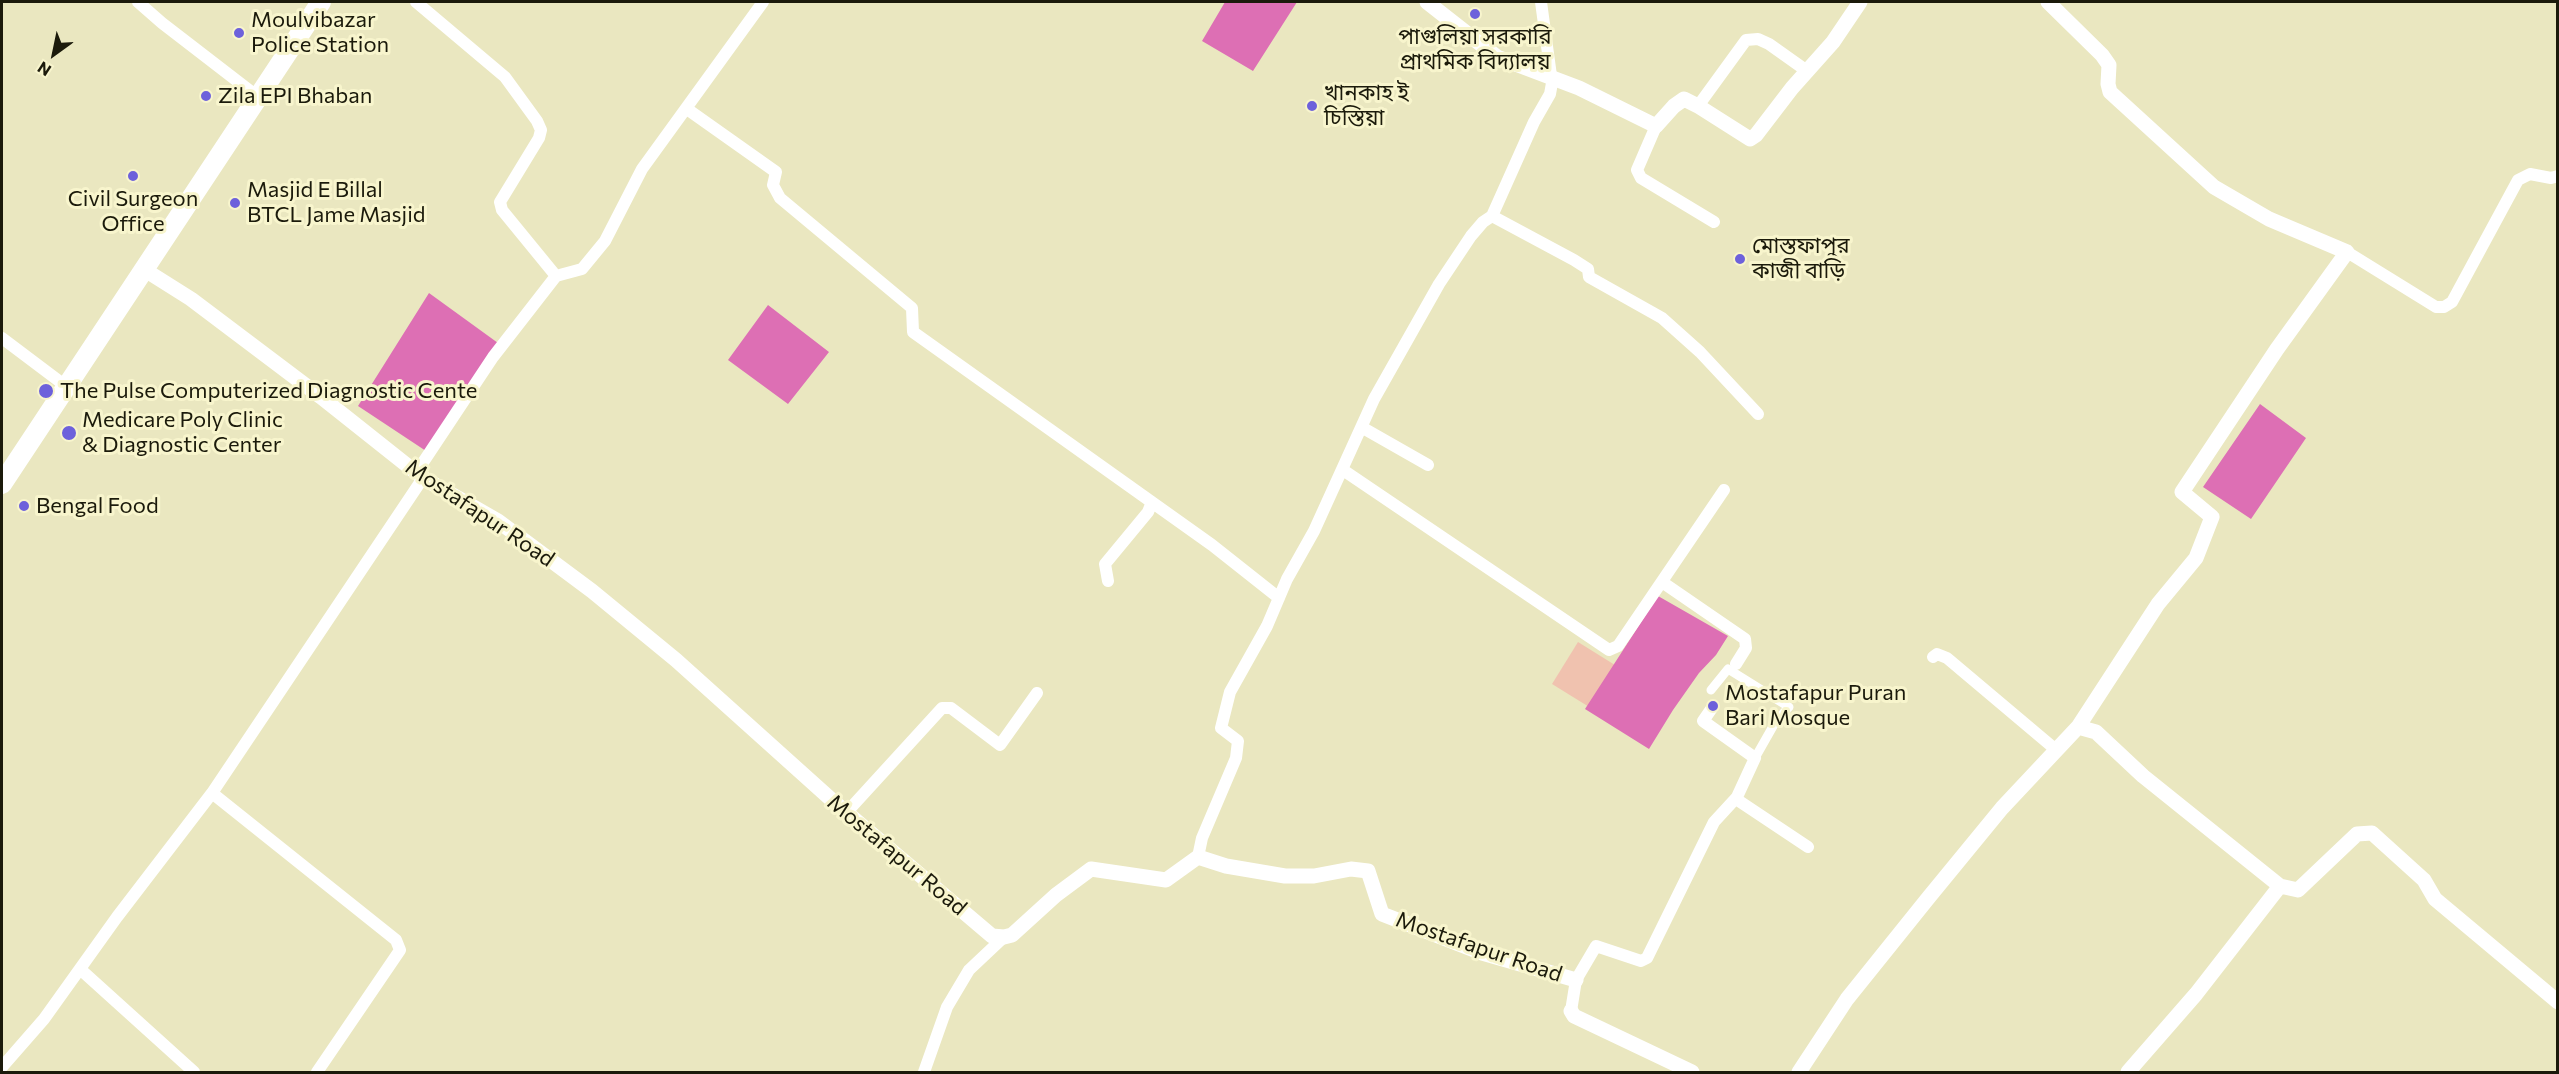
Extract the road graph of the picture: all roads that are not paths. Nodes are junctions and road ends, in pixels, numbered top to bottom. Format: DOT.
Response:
graph roads {
  1 [pos="138,2"];
  2 [pos="321,2"];
  3 [pos="416,2"];
  4 [pos="763,2"];
  5 [pos="1427,2"];
  6 [pos="1541,2"];
  7 [pos="1860,2"];
  8 [pos="2048,2"];
  9 [pos="1807,71"];
  10 [pos="1552,78"];
  11 [pos="258,97"];
  12 [pos="1698,106"];
  13 [pos="687,109"];
  14 [pos="1656,126"];
  15 [pos="2558,176"];
  16 [pos="1492,216"];
  17 [pos="1714,222"];
  18 [pos="2347,252"];
  19 [pos="145,270"];
  20 [pos="556,276"];
  21 [pos="2,338"];
  22 [pos="67,387"];
  23 [pos="1758,414"];
  24 [pos="1363,428"];
  25 [pos="1428,465"];
  26 [pos="1343,470"];
  27 [pos="420,476"];
  28 [pos="2,484"];
  29 [pos="1724,490"];
  30 [pos="1152,502"];
  31 [pos="1108,581"];
  32 [pos="1662,582"];
  33 [pos="1279,598"];
  34 [pos="1933,657"];
  35 [pos="1736,664"];
  36 [pos="1711,690"];
  37 [pos="1037,693"];
  38 [pos="1712,708"];
  39 [pos="2078,727"];
  40 [pos="2055,749"];
  41 [pos="1755,758"];
  42 [pos="212,793"];
  43 [pos="1736,799"];
  44 [pos="846,813"];
  45 [pos="1808,847"];
  46 [pos="1198,857"];
  47 [pos="2280,886"];
  48 [pos="1004,938"];
  49 [pos="80,969"];
  50 [pos="1576,980"];
  51 [pos="2558,1002"];
  52 [pos="1571,1011"];
  53 [pos="2,1067"];
  54 [pos="194,1072"];
  55 [pos="317,1072"];
  56 [pos="924,1072"];
  57 [pos="1692,1072"];
  58 [pos="1799,1072"];
  59 [pos="2128,1072"];
  1 -- 11 [label="street"];
  2 -- 11 [label="highway"];
  3 -- 20 [label="street"];
  4 -- 13 [label="street"];
  5 -- 10 [label="street"];
  6 -- 10 [label="street"];
  7 -- 9 [label="street"];
  8 -- 18 [label="street"];
  9 -- 12 [label="street"];
  9 -- 12 [label="street"];
  10 -- 14 [label="street"];
  10 -- 16 [label="street"];
  11 -- 19 [label="highway"];
  12 -- 14 [label="street"];
  13 -- 20 [label="street"];
  13 -- 30 [label="street"];
  14 -- 17 [label="street"];
  15 -- 18 [label="street"];
  16 -- 23 [label="street"];
  16 -- 24 [label="street"];
  18 -- 39 [label="street"];
  19 -- 22 [label="highway"];
  19 -- 27 [label="street, Mostafapur Road"];
  20 -- 27 [label="street"];
  21 -- 22 [label="street"];
  22 -- 28 [label="highway"];
  24 -- 25 [label="street"];
  24 -- 26 [label="street"];
  26 -- 32 [label="street"];
  26 -- 33 [label="street"];
  27 -- 42 [label="street"];
  27 -- 44 [label="street, Mostafapur Road"];
  29 -- 32 [label="street"];
  30 -- 31 [label="street"];
  30 -- 33 [label="street"];
  32 -- 35 [label="street"];
  33 -- 46 [label="street"];
  34 -- 40 [label="street"];
  36 -- 41 [label="street"];
  37 -- 44 [label="street"];
  38 -- 41 [label="street"];
  39 -- 40 [label="street"];
  39 -- 47 [label="street"];
  40 -- 58 [label="street"];
  41 -- 43 [label="street"];
  42 -- 49 [label="street"];
  42 -- 55 [label="street"];
  43 -- 45 [label="street"];
  43 -- 50 [label="street"];
  44 -- 48 [label="street, Mostafapur Road"];
  46 -- 48 [label="street"];
  46 -- 50 [label="street, Mostafapur Road"];
  47 -- 51 [label="street"];
  47 -- 59 [label="street"];
  48 -- 56 [label="street"];
  49 -- 53 [label="street"];
  49 -- 54 [label="street"];
  50 -- 52 [label="street, Mostafapur Road"];
  52 -- 57 [label="street, Mostafapur Road"];
}
